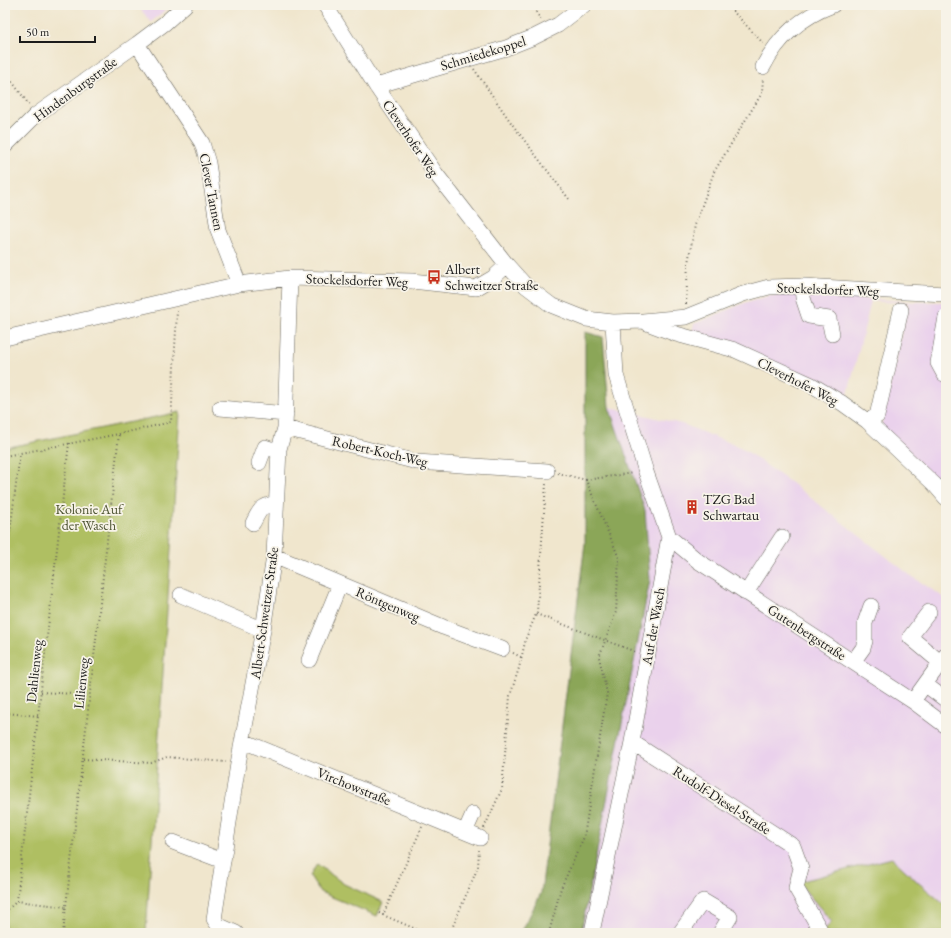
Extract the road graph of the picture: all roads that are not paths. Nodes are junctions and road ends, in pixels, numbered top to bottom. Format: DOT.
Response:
graph roads {
  1 [pos="185,5"];
  2 [pos="325,5"];
  3 [pos="584,5"];
  4 [pos="833,5"];
  5 [pos="137,44"];
  6 [pos="763,67"];
  7 [pos="376,86"];
  8 [pos="5,146"];
  9 [pos="507,265"];
  10 [pos="290,278"];
  11 [pos="239,284"];
  12 [pos="802,286"];
  13 [pos="946,294"];
  14 [pos="901,310"];
  15 [pos="946,317"];
  16 [pos="643,321"];
  17 [pos="614,322"];
  18 [pos="832,334"];
  19 [pos="5,338"];
  20 [pos="944,374"];
  21 [pos="220,408"];
  22 [pos="286,421"];
  23 [pos="867,421"];
  24 [pos="279,449"];
  25 [pos="259,463"];
  26 [pos="547,471"];
  27 [pos="946,498"];
  28 [pos="276,503"];
  29 [pos="253,523"];
  30 [pos="669,537"];
  31 [pos="782,537"];
  32 [pos="274,556"];
  33 [pos="340,584"];
  34 [pos="746,593"];
  35 [pos="181,595"];
  36 [pos="871,606"];
  37 [pos="928,612"];
  38 [pos="263,630"];
  39 [pos="502,649"];
  40 [pos="943,659"];
  41 [pos="309,660"];
  42 [pos="853,662"];
  43 [pos="926,685"];
  44 [pos="946,700"];
  45 [pos="913,701"];
  46 [pos="946,725"];
  47 [pos="243,740"];
  48 [pos="632,742"];
  49 [pos="473,814"];
  50 [pos="465,832"];
  51 [pos="480,838"];
  52 [pos="173,842"];
  53 [pos="223,861"];
  54 [pos="236,933"];
  55 [pos="592,933"];
  56 [pos="680,933"];
  57 [pos="720,933"];
  58 [pos="822,933"];
  1 -- 5 [label="street, Hindenburgstraße"];
  2 -- 7 [label="street, Cleverhofer Weg"];
  3 -- 7 [label="street, Schmiedekoppel"];
  4 -- 6 [label="street"];
  5 -- 8 [label="street, Hindenburgstraße"];
  5 -- 11 [label="street, Clever Tannen"];
  7 -- 9 [label="street, Cleverhofer Weg"];
  9 -- 10 [label="street, Stockelsdorfer Weg"];
  9 -- 17 [label="street, Stockelsdorfer Weg"];
  10 -- 11 [label="street, Stockelsdorfer Weg"];
  10 -- 22 [label="street, Albert-Schweitzer-Straße"];
  11 -- 19 [label="street, Stockelsdorfer Weg"];
  12 -- 13 [label="street, Stockelsdorfer Weg"];
  12 -- 16 [label="street, Stockelsdorfer Weg"];
  12 -- 18 [label="street"];
  14 -- 23 [label="street"];
  15 -- 20 [label="street"];
  16 -- 17 [label="street, Stockelsdorfer Weg"];
  16 -- 23 [label="street, Cleverhofer Weg"];
  17 -- 30 [label="street, Auf der Wasch"];
  21 -- 22 [label="street, Robert-Koch-Weg"];
  22 -- 24 [label="street, Albert-Schweitzer-Straße"];
  22 -- 26 [label="street, Robert-Koch-Weg"];
  23 -- 27 [label="street, Cleverhofer Weg"];
  24 -- 25 [label="street"];
  24 -- 28 [label="street, Albert-Schweitzer-Straße"];
  28 -- 29 [label="street"];
  28 -- 32 [label="street, Albert-Schweitzer-Straße"];
  30 -- 34 [label="street, Gutenbergstraße"];
  30 -- 48 [label="street, Auf der Wasch"];
  31 -- 34 [label="street"];
  32 -- 33 [label="street, Röntgenweg"];
  32 -- 38 [label="street, Albert-Schweitzer-Straße"];
  33 -- 39 [label="street, Röntgenweg"];
  33 -- 41 [label="street"];
  34 -- 42 [label="street, Gutenbergstraße"];
  35 -- 38 [label="street"];
  36 -- 42 [label="street"];
  37 -- 40 [label="street"];
  38 -- 47 [label="street, Albert-Schweitzer-Straße"];
  40 -- 43 [label="street"];
  42 -- 45 [label="street, Gutenbergstraße"];
  43 -- 44 [label="street"];
  43 -- 45 [label="street"];
  45 -- 46 [label="street, Gutenbergstraße"];
  47 -- 50 [label="street, Virchowstraße"];
  47 -- 53 [label="street, Albert-Schweitzer-Straße"];
  48 -- 55 [label="street, Auf der Wasch"];
  48 -- 58 [label="street, Rudolf-Diesel-Straße"];
  49 -- 50 [label="street"];
  50 -- 51 [label="street, Virchowstraße"];
  52 -- 53 [label="street"];
  53 -- 54 [label="street, Albert-Schweitzer-Straße"];
  56 -- 57 [label="street"];
}
